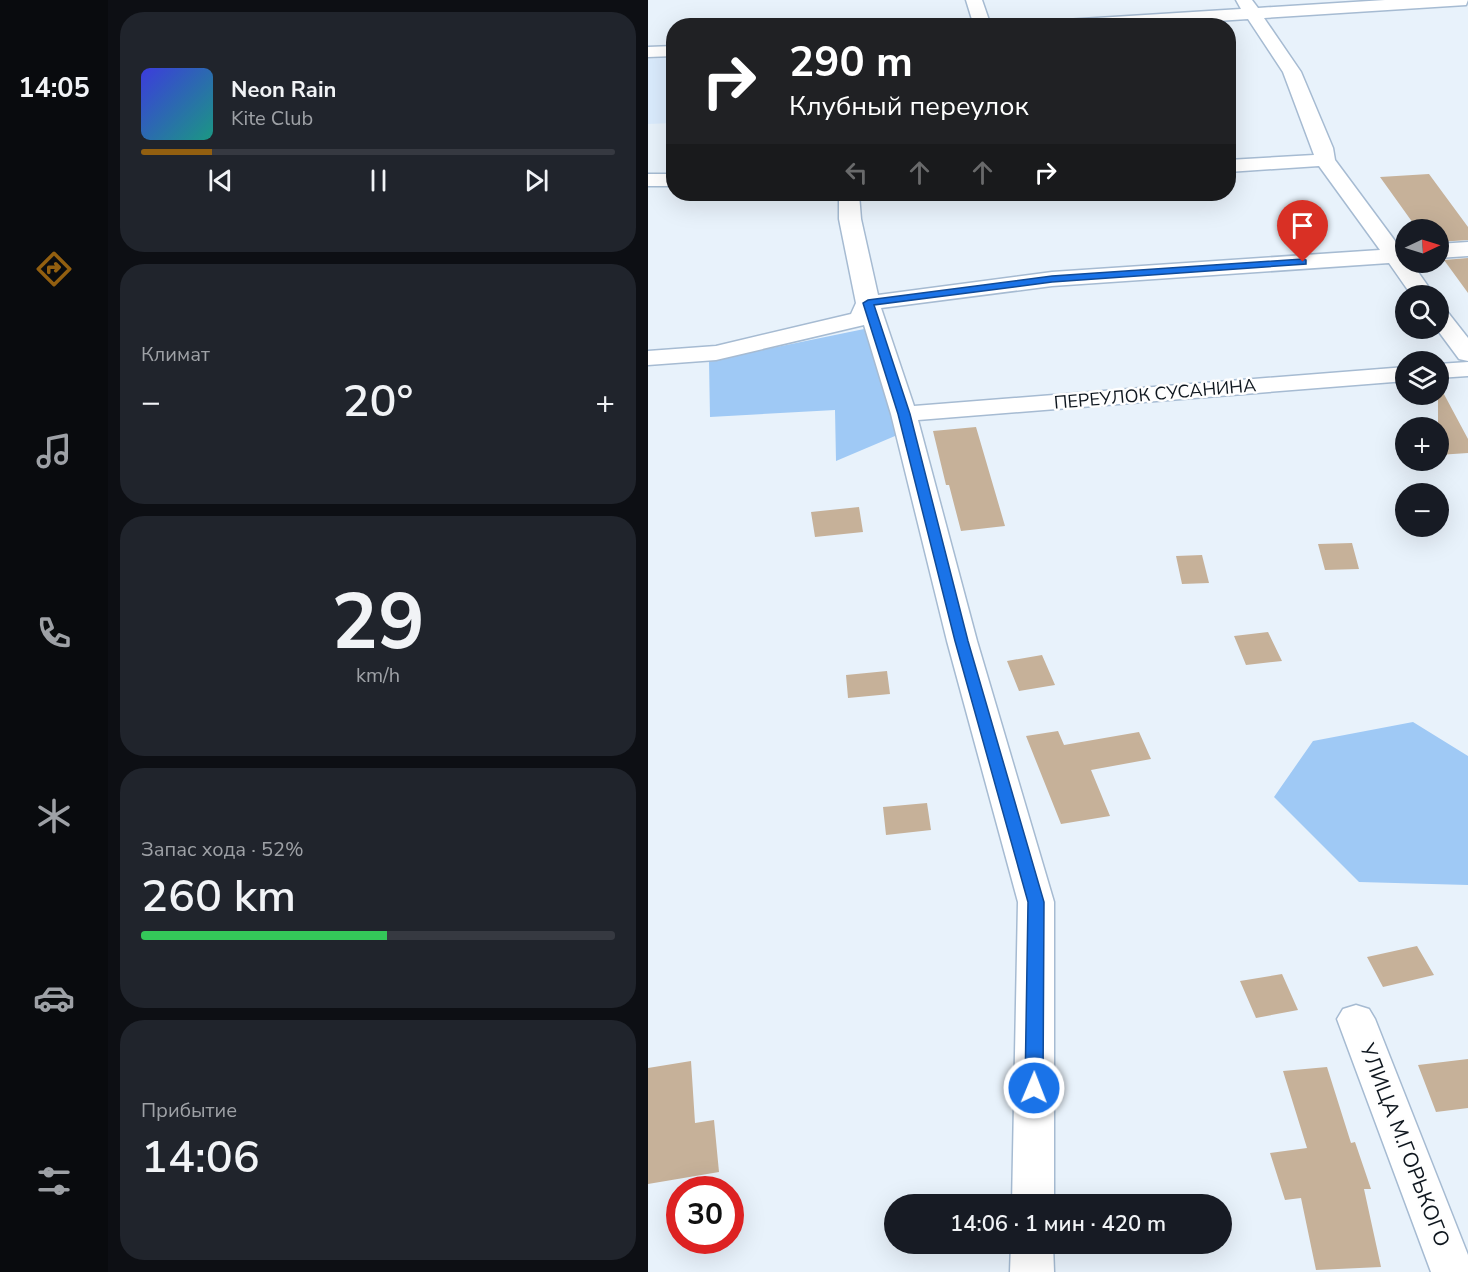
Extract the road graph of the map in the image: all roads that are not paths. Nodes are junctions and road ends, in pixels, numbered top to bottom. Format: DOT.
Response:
graph roads {
  1 [pos="974,0"];
  2 [pos="1466,0"];
  3 [pos="1249,7"];
  4 [pos="980,18"];
  5 [pos="1133,18"];
  6 [pos="666,51"];
  7 [pos="648,52"];
  8 [pos="1325,159"];
  9 [pos="1236,165"];
  10 [pos="648,180"];
  11 [pos="666,180"];
  12 [pos="849,201"];
  13 [pos="1395,249"];
  14 [pos="1468,249"];
  15 [pos="1449,250"];
  16 [pos="1395,255"];
  17 [pos="868,303"];
  18 [pos="1449,329"];
  19 [pos="1468,354"];
  20 [pos="648,358"];
  21 [pos="1468,369"];
  22 [pos="1449,370"];
  23 [pos="1395,375"];
  24 [pos="904,414"];
  25 [pos="1356,1019"];
  26 [pos="1033,1194"];
  27 [pos="1032,1254"];
  28 [pos="1032,1272"];
  29 [pos="1454,1272"];
  1 -- 4 [label="street"];
  2 -- 3 [label="street"];
  3 -- 5 [label="street"];
  3 -- 8 [label="street"];
  6 -- 7 [label="street"];
  8 -- 9 [label="street"];
  8 -- 13 [label="street"];
  10 -- 11 [label="street"];
  12 -- 17 [label="street"];
  14 -- 15 [label="street"];
  16 -- 17 [label="street"];
  17 -- 20 [label="street"];
  17 -- 24 [label="street"];
  18 -- 19 [label="street"];
  21 -- 22 [label="street"];
  23 -- 24 [label="street, ПЕРЕУЛОК СУСАНИНА"];
  24 -- 26 [label="street"];
  25 -- 29 [label="street, УЛИЦА М.ГОРЬКОГО"];
  27 -- 28 [label="street"];
}
